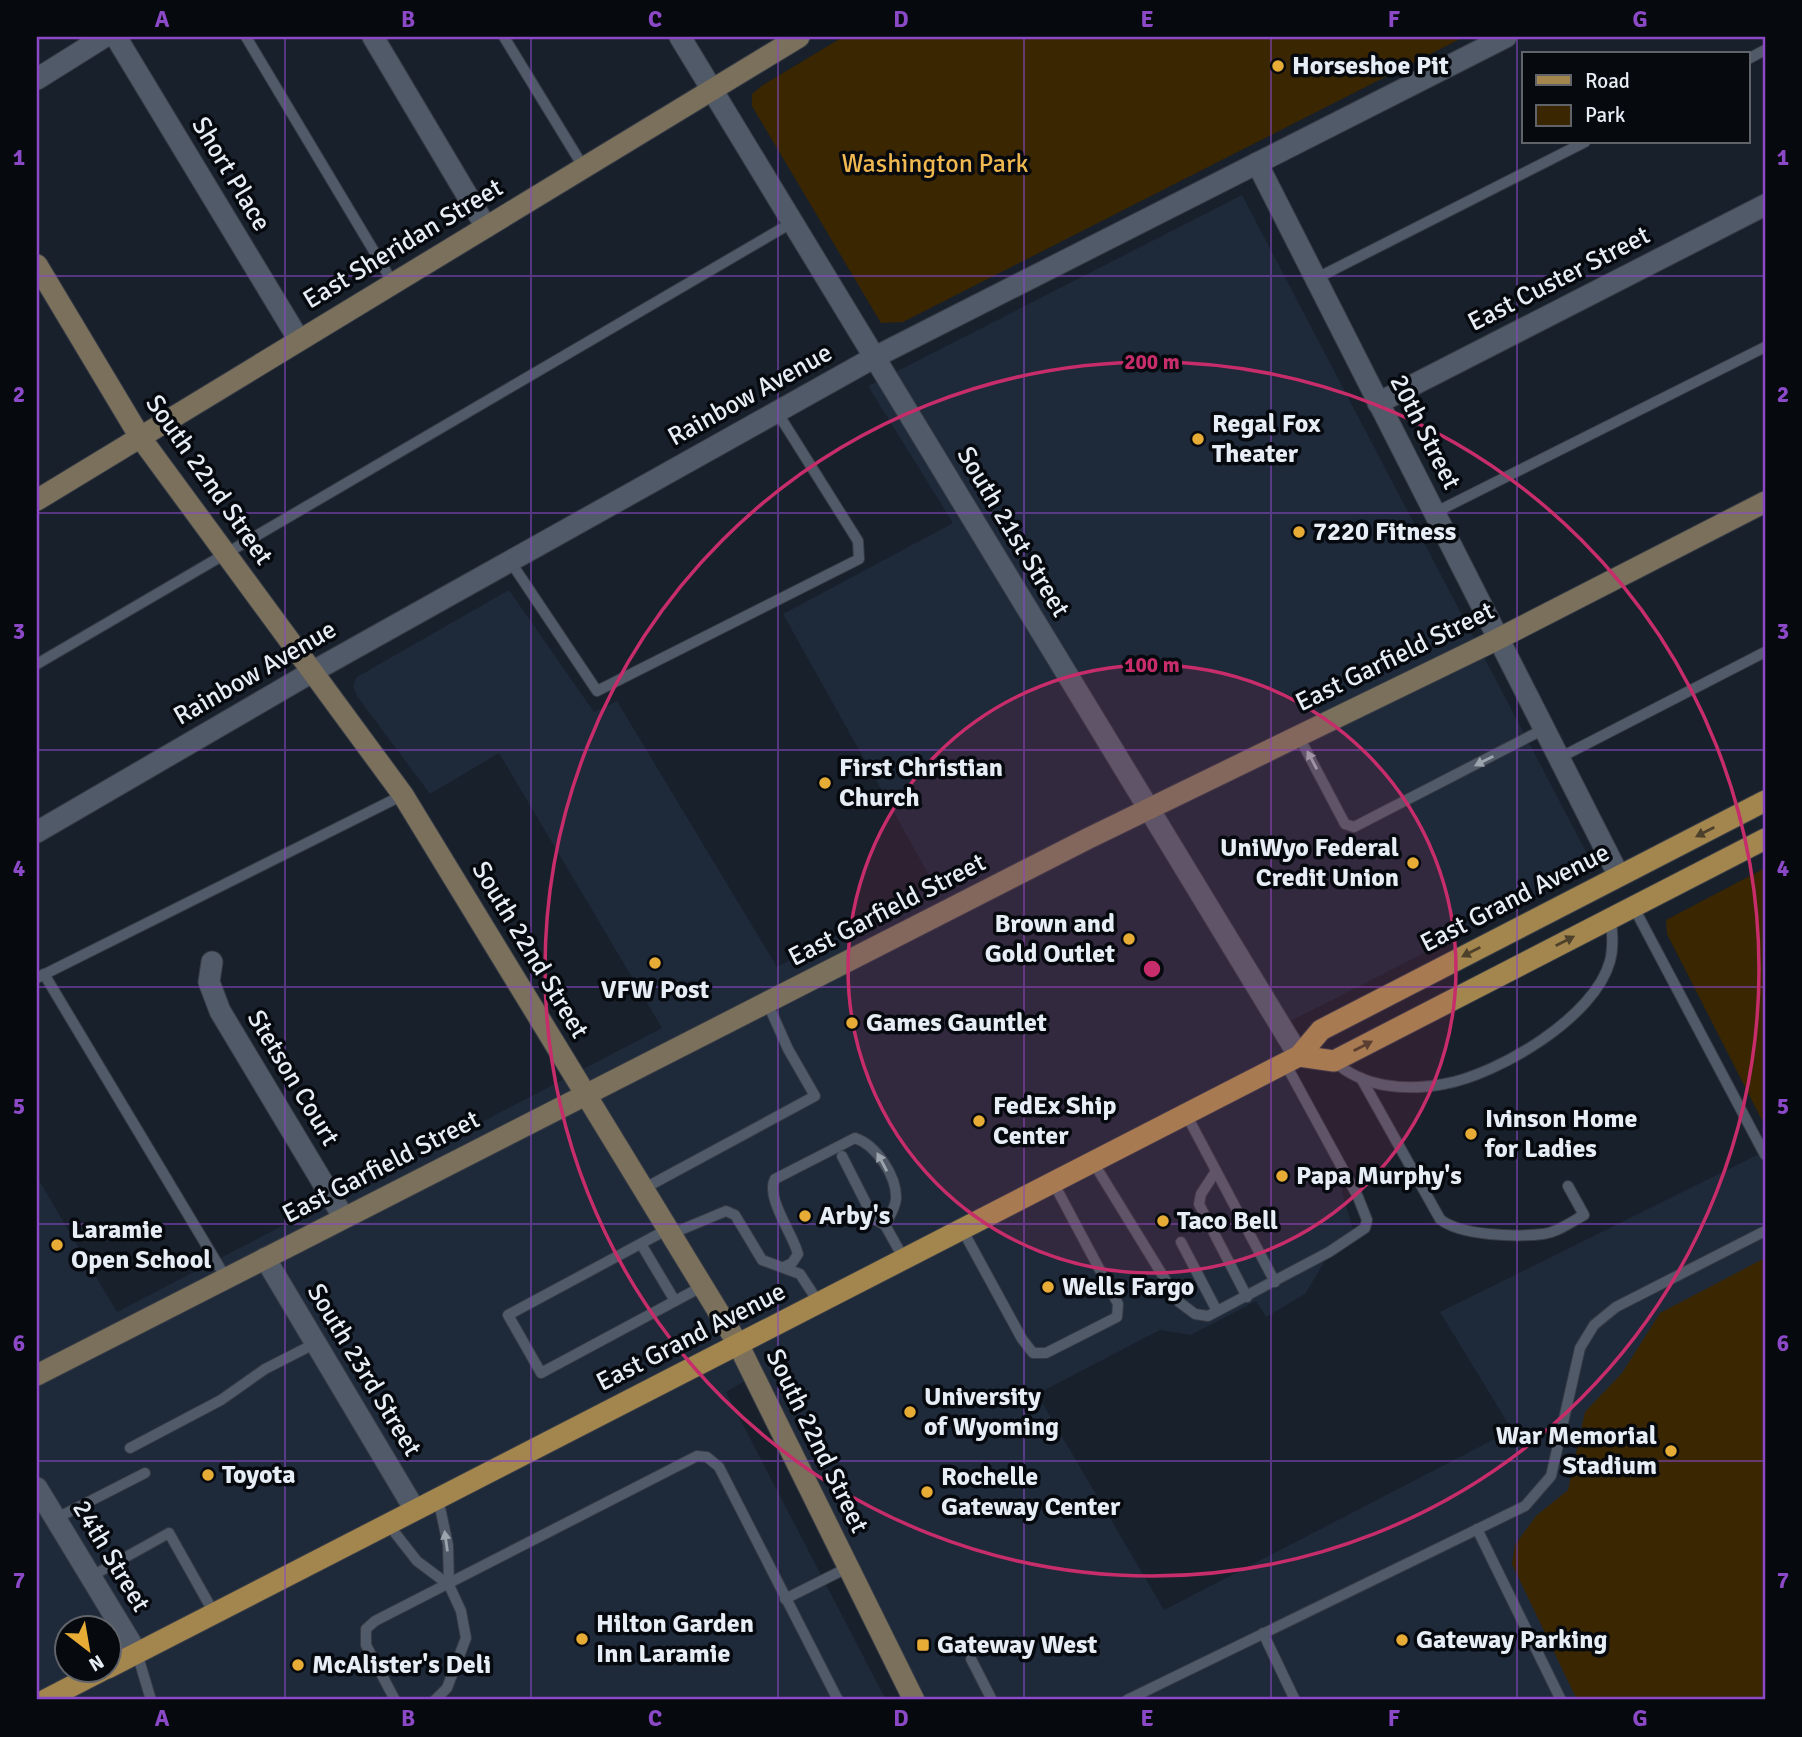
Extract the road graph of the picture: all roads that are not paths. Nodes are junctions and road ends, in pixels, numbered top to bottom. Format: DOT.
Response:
graph roads {
  1 [pos="104,37"];
  2 [pos="116,37"];
  3 [pos="246,37"];
  4 [pos="373,37"];
  5 [pos="504,37"];
  6 [pos="680,37"];
  7 [pos="799,37"];
  8 [pos="1506,37"];
  9 [pos="37,79"];
  10 [pos="712,90"];
  11 [pos="1581,144"];
  12 [pos="1256,163"];
  13 [pos="584,167"];
  14 [pos="1765,205"];
  15 [pos="793,222"];
  16 [pos="486,227"];
  17 [pos="37,265"];
  18 [pos="1315,279"];
  19 [pos="393,283"];
  20 [pos="299,340"];
  21 [pos="1765,347"];
  22 [pos="875,357"];
  23 [pos="1378,402"];
  24 [pos="778,412"];
  25 [pos="141,437"];
  26 [pos="37,500"];
  27 [pos="1765,502"];
  28 [pos="1434,513"];
  29 [pos="226,553"];
  30 [pos="510,562"];
  31 [pos="1498,639"];
  32 [pos="1765,652"];
  33 [pos="37,664"];
  34 [pos="312,672"];
  35 [pos="1544,729"];
  36 [pos="1298,735"];
  37 [pos="1559,758"];
  38 [pos="402,794"];
  39 [pos="1765,801"];
  40 [pos="1148,808"];
  41 [pos="37,832"];
  42 [pos="1765,839"];
  43 [pos="1619,876"];
  44 [pos="1633,906"];
  45 [pos="1611,918"];
  46 [pos="212,962"];
  47 [pos="41,976"];
  48 [pos="768,1002"];
  49 [pos="1292,1060"];
  50 [pos="1334,1061"];
  51 [pos="1361,1078"];
  52 [pos="586,1095"];
  53 [pos="1186,1114"];
  54 [pos="1765,1155"];
  55 [pos="842,1156"];
  56 [pos="1093,1162"];
  57 [pos="1216,1171"];
  58 [pos="1053,1182"];
  59 [pos="1568,1186"];
  60 [pos="643,1189"];
  61 [pos="344,1218"];
  62 [pos="885,1224"];
  63 [pos="962,1229"];
  64 [pos="1765,1231"];
  65 [pos="669,1232"];
  66 [pos="1181,1242"];
  67 [pos="640,1244"];
  68 [pos="265,1258"];
  69 [pos="904,1259"];
  70 [pos="784,1267"];
  71 [pos="226,1278"];
  72 [pos="1275,1282"];
  73 [pos="703,1286"];
  74 [pos="1247,1297"];
  75 [pos="675,1301"];
  76 [pos="819,1303"];
  77 [pos="1217,1311"];
  78 [pos="316,1343"];
  79 [pos="738,1344"];
  80 [pos="37,1375"];
  81 [pos="130,1448"];
  82 [pos="145,1473"];
  83 [pos="37,1488"];
  84 [pos="438,1498"];
  85 [pos="415,1510"];
  86 [pos="55,1518"];
  87 [pos="388,1524"];
  88 [pos="1477,1529"];
  89 [pos="849,1567"];
  90 [pos="90,1577"];
  91 [pos="449,1585"];
  92 [pos="785,1599"];
  93 [pos="214,1613"];
  94 [pos="1263,1633"];
  95 [pos="137,1653"];
  96 [pos="971,1659"];
  97 [pos="122,1661"];
  98 [pos="77,1684"];
  99 [pos="45,1700"];
  100 [pos="152,1700"];
  101 [pos="395,1700"];
  102 [pos="435,1700"];
  103 [pos="838,1700"];
  104 [pos="914,1700"];
  105 [pos="992,1700"];
  106 [pos="1127,1700"];
  107 [pos="1295,1700"];
  108 [pos="1561,1700"];
  1 -- 9 [label="street"];
  2 -- 20 [label="street, Short Place"];
  3 -- 19 [label="lane"];
  4 -- 16 [label="street"];
  5 -- 13 [label="lane"];
  6 -- 10 [label="street, South 21st Street"];
  7 -- 10 [label="street, East Sheridan Street"];
  8 -- 12 [label="street, Rainbow Avenue"];
  10 -- 13 [label="street, East Sheridan Street"];
  10 -- 15 [label="street, South 21st Street"];
  11 -- 18 [label="lane"];
  12 -- 18 [label="street, 20th Street"];
  12 -- 22 [label="street, Rainbow Avenue"];
  13 -- 16 [label="street, East Sheridan Street"];
  14 -- 23 [label="street, East Custer Street"];
  15 -- 22 [label="street, South 21st Street"];
  15 -- 29 [label="lane"];
  16 -- 19 [label="street, East Sheridan Street"];
  17 -- 25 [label="street, South 22nd Street"];
  18 -- 23 [label="street, 20th Street"];
  19 -- 20 [label="street, East Sheridan Street"];
  20 -- 25 [label="street, East Sheridan Street"];
  21 -- 28 [label="lane"];
  22 -- 24 [label="street, Rainbow Avenue"];
  22 -- 40 [label="street, South 21st Street"];
  23 -- 28 [label="street, 20th Street"];
  24 -- 30 [label="street, Rainbow Avenue"];
  24 -- 30 [label="lane"];
  25 -- 26 [label="street, East Sheridan Street"];
  25 -- 29 [label="street, South 22nd Street"];
  27 -- 31 [label="street, East Garfield Street"];
  28 -- 31 [label="street, 20th Street"];
  29 -- 33 [label="lane"];
  29 -- 34 [label="street, South 22nd Street"];
  30 -- 34 [label="street, Rainbow Avenue"];
  31 -- 35 [label="street, 20th Street"];
  31 -- 36 [label="street, East Garfield Street"];
  32 -- 37 [label="lane"];
  34 -- 38 [label="street, South 22nd Street"];
  34 -- 41 [label="street, Rainbow Avenue"];
  35 -- 36 [label="lane, one-way"];
  35 -- 37 [label="street, 20th Street"];
  36 -- 40 [label="street, East Garfield Street"];
  37 -- 43 [label="street, 20th Street"];
  38 -- 47 [label="lane"];
  38 -- 52 [label="street, South 22nd Street"];
  39 -- 43 [label="main road, East Grand Avenue, one-way"];
  40 -- 48 [label="street, East Garfield Street"];
  40 -- 49 [label="street, South 21st Street"];
  42 -- 44 [label="main road"];
  43 -- 49 [label="main road, East Grand Avenue, one-way"];
  44 -- 45 [label="main road"];
  44 -- 54 [label="lane"];
  50 -- 45 [label="main road, one-way"];
  45 -- 51 [label="lane"];
  46 -- 61 [label="street, Stetson Court"];
  47 -- 71 [label="lane"];
  48 -- 52 [label="street, East Garfield Street"];
  48 -- 60 [label="lane"];
  49 -- 50 [label="main road"];
  49 -- 53 [label="main road, East Grand Avenue"];
  49 -- 72 [label="lane"];
  50 -- 51 [label="lane"];
  51 -- 59 [label="lane"];
  52 -- 60 [label="street, South 22nd Street"];
  52 -- 61 [label="street, East Garfield Street"];
  53 -- 56 [label="main road, East Grand Avenue"];
  53 -- 57 [label="lane"];
  55 -- 62 [label="lane"];
  56 -- 58 [label="main road, East Grand Avenue"];
  56 -- 77 [label="lane"];
  57 -- 72 [label="lane"];
  57 -- 74 [label="lane"];
  58 -- 63 [label="main road, East Grand Avenue"];
  58 -- 63 [label="lane"];
  60 -- 65 [label="street, South 22nd Street"];
  61 -- 68 [label="street, East Garfield Street"];
  62 -- 69 [label="lane"];
  62 -- 70 [label="lane, one-way"];
  63 -- 69 [label="main road, East Grand Avenue"];
  64 -- 88 [label="lane"];
  65 -- 67 [label="lane"];
  65 -- 70 [label="lane"];
  65 -- 73 [label="street, South 22nd Street"];
  66 -- 77 [label="lane"];
  67 -- 75 [label="lane"];
  67 -- 75 [label="lane"];
  68 -- 71 [label="street, East Garfield Street"];
  68 -- 78 [label="street, South 23rd Street"];
  69 -- 76 [label="main road, East Grand Avenue"];
  70 -- 76 [label="lane"];
  71 -- 80 [label="street, East Garfield Street"];
  72 -- 74 [label="lane"];
  73 -- 75 [label="lane"];
  73 -- 79 [label="street, South 22nd Street"];
  74 -- 77 [label="lane"];
  76 -- 79 [label="main road, East Grand Avenue"];
  78 -- 81 [label="lane"];
  78 -- 85 [label="street, South 23rd Street"];
  79 -- 84 [label="main road, East Grand Avenue"];
  79 -- 89 [label="street, South 22nd Street"];
  82 -- 86 [label="lane"];
  83 -- 86 [label="street, 24th Street"];
  84 -- 85 [label="main road, East Grand Avenue"];
  91 -- 84 [label="lane, one-way"];
  85 -- 87 [label="main road, East Grand Avenue"];
  86 -- 90 [label="street, 24th Street"];
  87 -- 91 [label="lane"];
  87 -- 93 [label="main road, East Grand Avenue"];
  88 -- 94 [label="lane"];
  88 -- 108 [label="lane"];
  89 -- 92 [label="lane"];
  89 -- 104 [label="street, South 22nd Street"];
  90 -- 93 [label="lane"];
  90 -- 95 [label="street, 24th Street"];
  91 -- 92 [label="lane"];
  91 -- 101 [label="lane"];
  91 -- 102 [label="lane"];
  92 -- 103 [label="lane"];
  93 -- 95 [label="main road, East Grand Avenue"];
  94 -- 106 [label="lane"];
  94 -- 107 [label="lane"];
  95 -- 97 [label="main road, East Grand Avenue"];
  95 -- 100 [label="lane"];
  96 -- 105 [label="lane"];
  98 -- 99 [label="main road"];
}
